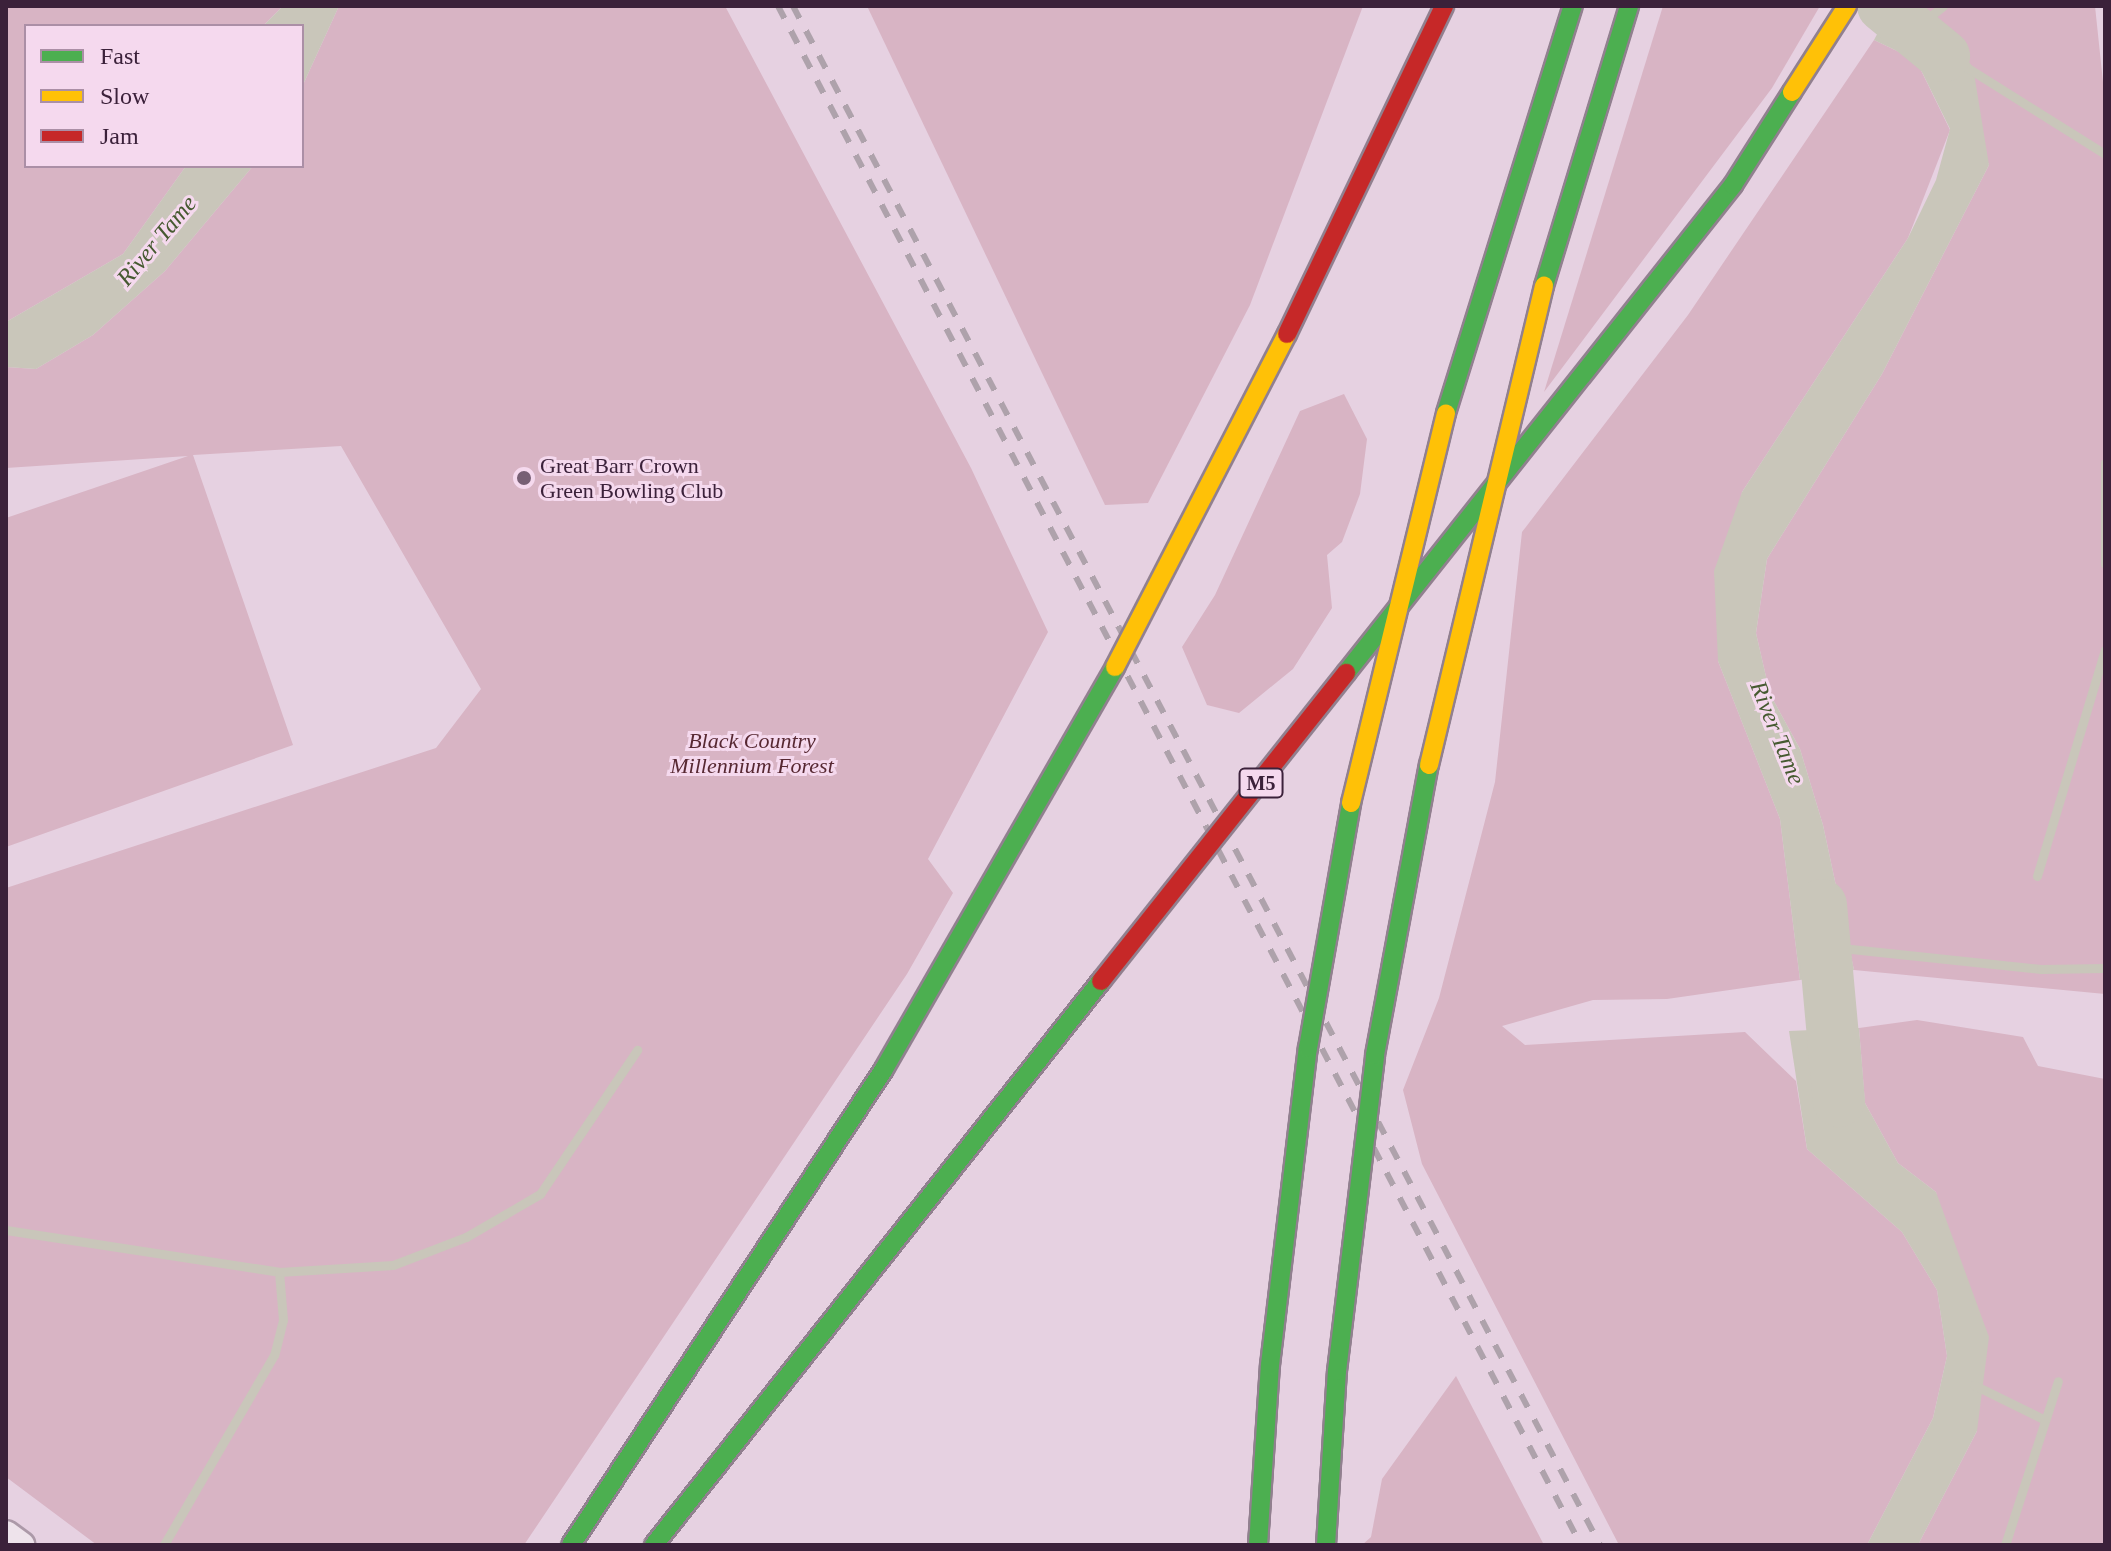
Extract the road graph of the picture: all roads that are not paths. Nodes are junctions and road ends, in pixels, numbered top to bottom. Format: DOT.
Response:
graph roads {
  1 [pos="1444,6"];
  2 [pos="1573,6"];
  3 [pos="1629,6"];
  4 [pos="1847,6"];
  5 [pos="6,1534"];
  6 [pos="21,1545"];
  7 [pos="571,1545"];
  8 [pos="654,1545"];
  9 [pos="1258,1545"];
  10 [pos="1326,1545"];
  1 -- 7 [label="highway, bridge"];
  2 -- 9 [label="highway, bridge"];
  3 -- 10 [label="highway, bridge"];
  4 -- 8 [label="highway, M5, bridge"];
  5 -- 6 [label="street"];
}
